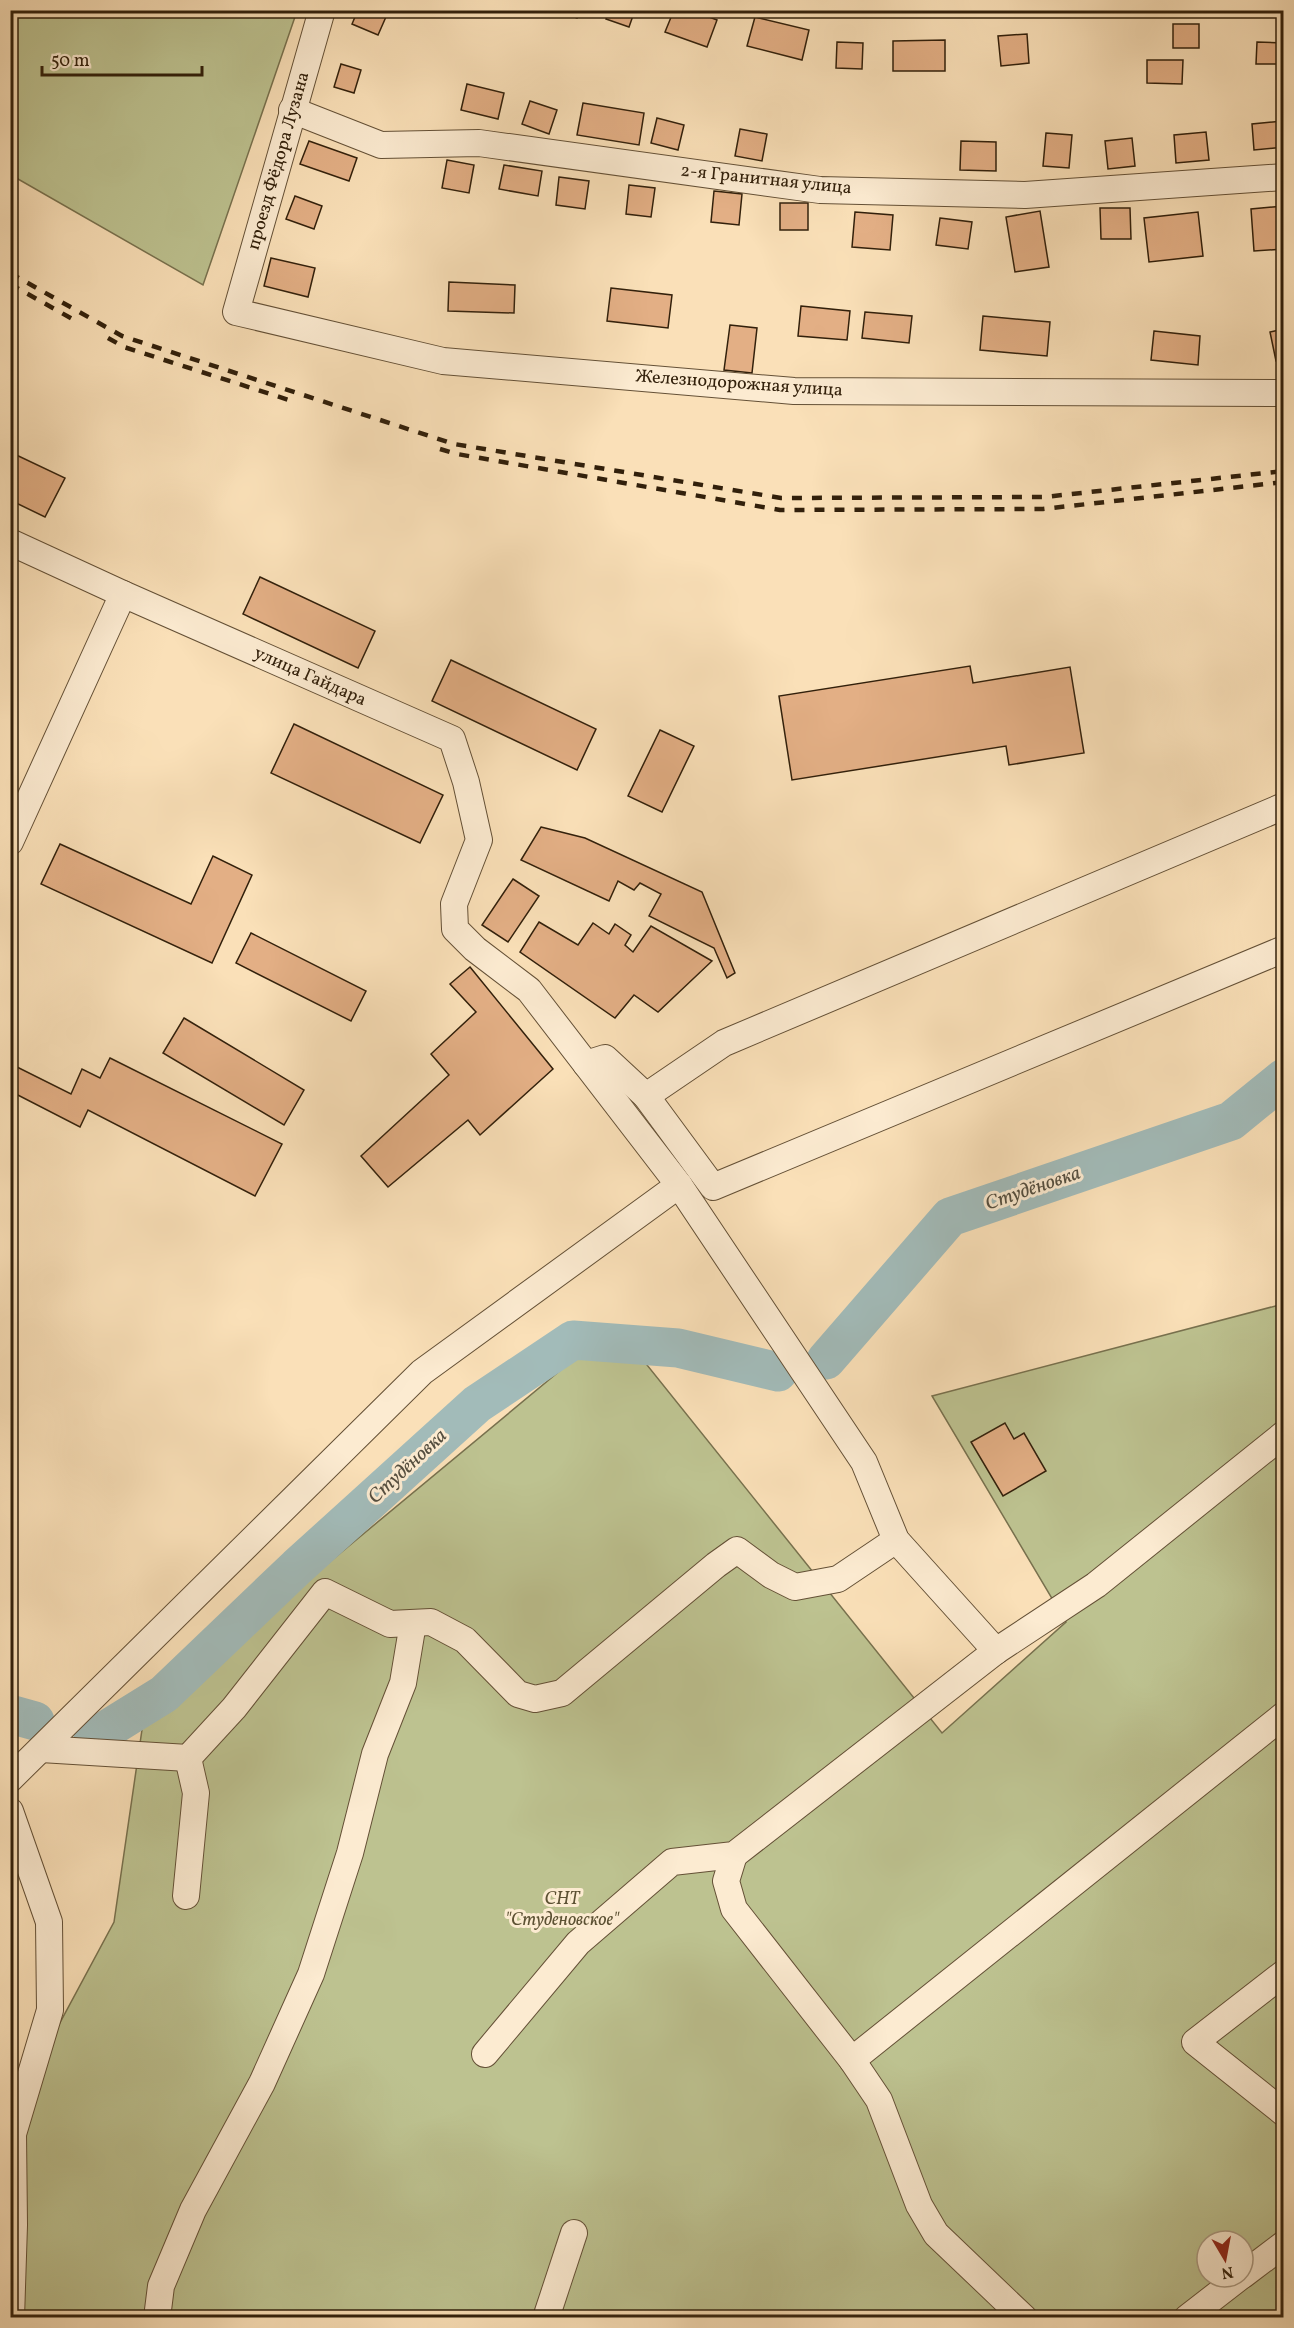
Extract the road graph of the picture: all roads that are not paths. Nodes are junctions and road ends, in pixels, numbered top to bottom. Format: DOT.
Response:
graph roads {
  1 [pos="322,10"];
  2 [pos="292,110"];
  3 [pos="1284,177"];
  4 [pos="236,312"];
  5 [pos="1284,393"];
  6 [pos="10,542"];
  7 [pos="123,594"];
  8 [pos="1284,806"];
  9 [pos="10,842"];
  10 [pos="1284,949"];
  11 [pos="586,1064"];
  12 [pos="646,1096"];
  13 [pos="679,1185"];
  14 [pos="1284,1434"];
  15 [pos="896,1540"];
  16 [pos="413,1623"];
  17 [pos="996,1651"];
  18 [pos="1284,1715"];
  19 [pos="41,1749"];
  20 [pos="188,1758"];
  21 [pos="10,1779"];
  22 [pos="10,1810"];
  23 [pos="734,1855"];
  24 [pos="186,1896"];
  25 [pos="1284,1973"];
  26 [pos="485,2054"];
  27 [pos="852,2060"];
  28 [pos="1284,2113"];
  29 [pos="574,2234"];
  30 [pos="1284,2244"];
  31 [pos="1255,2266"];
  32 [pos="1225,2289"];
  33 [pos="11,2318"];
  34 [pos="158,2318"];
  35 [pos="546,2318"];
  36 [pos="1024,2318"];
  37 [pos="1187,2318"];
  1 -- 2 [label="street, проезд Фёдора Лузана"];
  2 -- 3 [label="street, 2-я Гранитная улица"];
  2 -- 4 [label="street, проезд Фёдора Лузана"];
  4 -- 5 [label="street, Железнодорожная улица"];
  6 -- 7 [label="street, улица Гайдара"];
  7 -- 9 [label="street"];
  7 -- 11 [label="street, улица Гайдара"];
  8 -- 12 [label="street"];
  10 -- 12 [label="street"];
  11 -- 12 [label="street"];
  11 -- 13 [label="street"];
  13 -- 15 [label="street"];
  13 -- 19 [label="street"];
  14 -- 17 [label="street"];
  15 -- 16 [label="street"];
  15 -- 17 [label="street"];
  16 -- 20 [label="street"];
  16 -- 34 [label="street"];
  17 -- 23 [label="street"];
  18 -- 27 [label="street"];
  19 -- 20 [label="street"];
  19 -- 21 [label="street"];
  20 -- 24 [label="street"];
  22 -- 33 [label="street"];
  23 -- 26 [label="street"];
  23 -- 27 [label="street"];
  25 -- 28 [label="street"];
  27 -- 36 [label="street"];
  29 -- 35 [label="street"];
  30 -- 31 [label="street"];
  32 -- 37 [label="street"];
}
